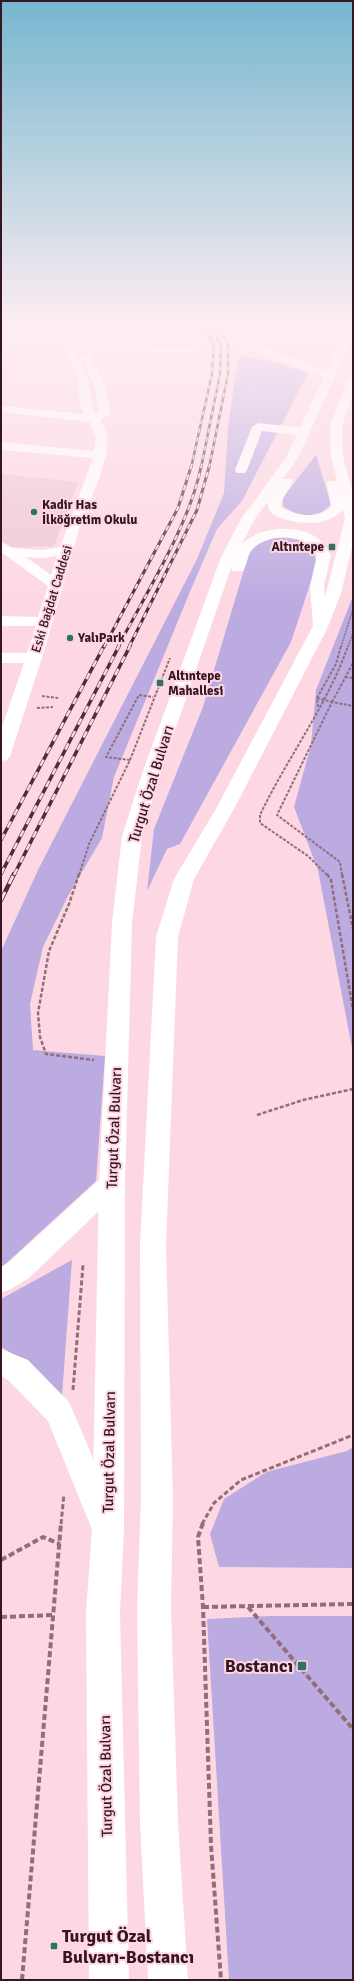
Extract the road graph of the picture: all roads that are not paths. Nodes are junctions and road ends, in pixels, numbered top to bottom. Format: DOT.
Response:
graph roads {
  1 [pos="80,417"];
  2 [pos="98,417"];
  3 [pos="311,417"];
  4 [pos="339,417"];
  5 [pos="95,419"];
  6 [pos="304,432"];
  7 [pos="1,446"];
  8 [pos="100,455"];
  9 [pos="337,456"];
  10 [pos="292,458"];
  11 [pos="241,470"];
  12 [pos="6,549"];
  13 [pos="67,550"];
  14 [pos="56,585"];
  15 [pos="1,621"];
  16 [pos="44,622"];
  17 [pos="219,624"];
  18 [pos="319,629"];
  19 [pos="214,638"];
  20 [pos="1,658"];
  21 [pos="34,658"];
  22 [pos="184,682"];
  23 [pos="1,756"];
  24 [pos="112,1183"];
  25 [pos="1,1281"];
  26 [pos="1,1362"];
  27 [pos="108,1530"];
  28 [pos="109,1980"];
  29 [pos="168,1980"];
  1 -- 5 [label="main road"];
  2 -- 5 [label="main road"];
  3 -- 6 [label="main road, Turgut Özal Bulvarı"];
  4 -- 9 [label="main road"];
  5 -- 8 [label="main road, Eski Bağdat Caddesi"];
  6 -- 10 [label="main road, Turgut Özal Bulvarı"];
  6 -- 11 [label="main road"];
  7 -- 8 [label="main road"];
  8 -- 13 [label="main road, Eski Bağdat Caddesi"];
  9 -- 10 [label="main road"];
  9 -- 18 [label="main road"];
  10 -- 22 [label="main road, Turgut Özal Bulvarı"];
  12 -- 13 [label="main road"];
  12 -- 14 [label="main road"];
  13 -- 14 [label="main road, Eski Bağdat Caddesi"];
  14 -- 16 [label="main road, Eski Bağdat Caddesi"];
  15 -- 16 [label="main road"];
  16 -- 21 [label="main road, Eski Bağdat Caddesi"];
  17 -- 18 [label="main road"];
  18 -- 29 [label="main road"];
  19 -- 22 [label="main road"];
  20 -- 21 [label="main road"];
  21 -- 23 [label="main road, Eski Bağdat Caddesi"];
  22 -- 24 [label="main road, Turgut Özal Bulvarı"];
  24 -- 25 [label="main road"];
  24 -- 27 [label="main road, Turgut Özal Bulvarı"];
  26 -- 27 [label="main road"];
  27 -- 28 [label="main road, Turgut Özal Bulvarı"];
}
